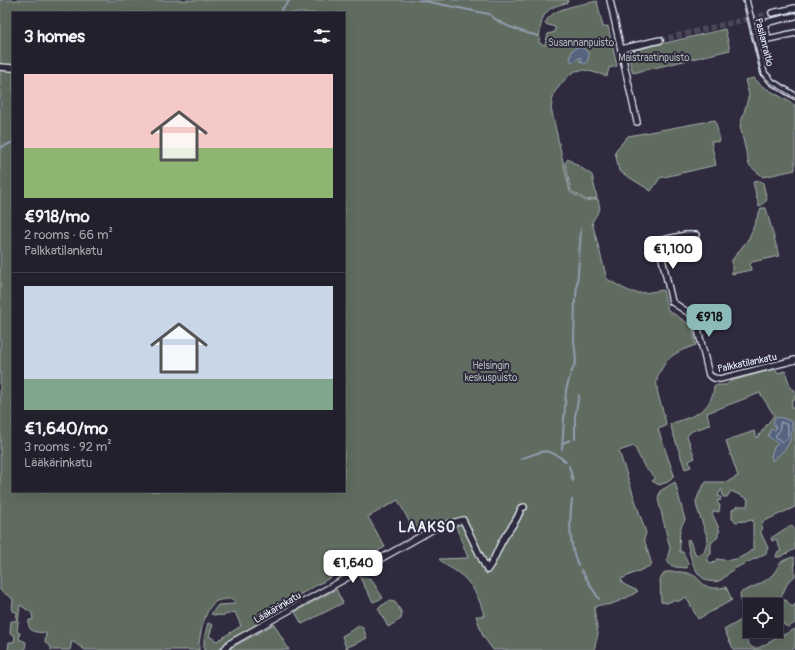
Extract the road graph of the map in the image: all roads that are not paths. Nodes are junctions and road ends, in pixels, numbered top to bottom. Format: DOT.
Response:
graph roads {
  1 [pos="610,0"];
  2 [pos="746,0"];
  3 [pos="795,8"];
  4 [pos="772,13"];
  5 [pos="795,16"];
  6 [pos="795,33"];
  7 [pos="660,40"];
  8 [pos="621,49"];
  9 [pos="0,67"];
  10 [pos="12,68"];
  11 [pos="795,96"];
  12 [pos="637,122"];
  13 [pos="696,235"];
  14 [pos="795,360"];
  15 [pos="524,507"];
  16 [pos="224,650"];
  1 -- 8 [label="street"];
  2 -- 11 [label="street, Pasilanraitio"];
  3 -- 4 [label="street"];
  5 -- 6 [label="street"];
  7 -- 8 [label="street"];
  8 -- 12 [label="street"];
  9 -- 10 [label="street"];
  13 -- 14 [label="street, Palkkatilankatu"];
  15 -- 16 [label="street, Lääkärinkatu"];
}
